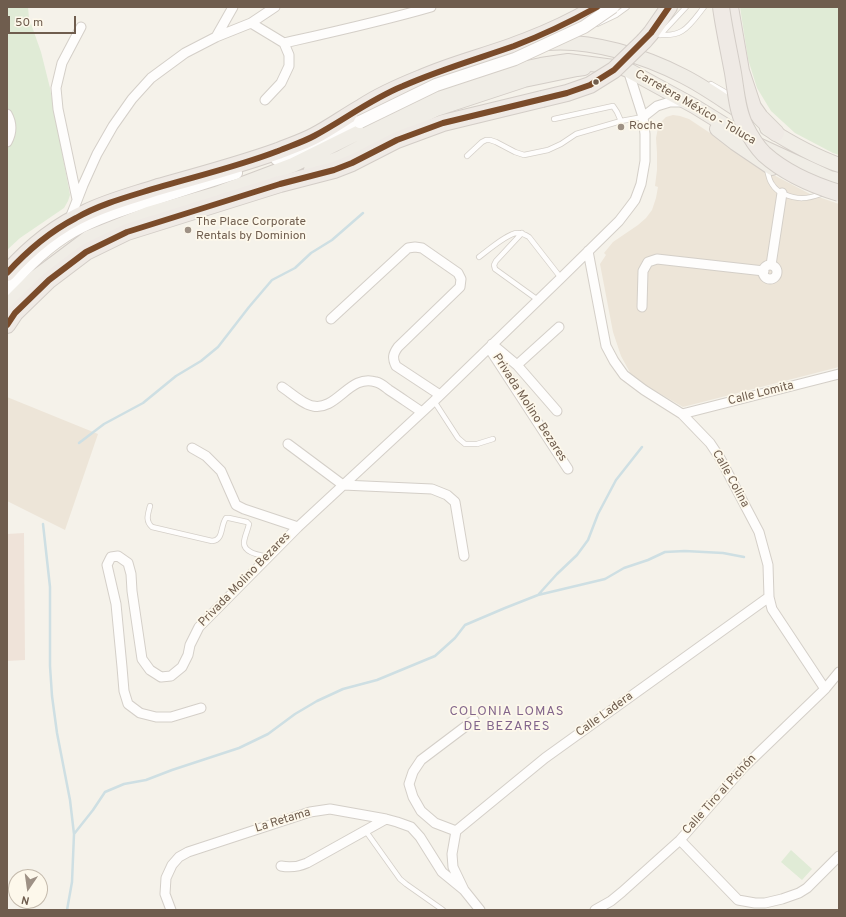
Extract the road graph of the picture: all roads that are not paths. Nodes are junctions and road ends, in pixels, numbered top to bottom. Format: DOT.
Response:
graph roads {
  1 [pos="233,7"];
  2 [pos="275,7"];
  3 [pos="431,7"];
  4 [pos="597,7"];
  5 [pos="613,7"];
  6 [pos="627,7"];
  7 [pos="669,7"];
  8 [pos="686,7"];
  9 [pos="704,7"];
  10 [pos="721,7"];
  11 [pos="730,7"];
  12 [pos="251,22"];
  13 [pos="81,26"];
  14 [pos="542,34"];
  15 [pos="652,36"];
  16 [pos="216,37"];
  17 [pos="284,43"];
  18 [pos="507,48"];
  19 [pos="654,63"];
  20 [pos="621,68"];
  21 [pos="688,73"];
  22 [pos="705,81"];
  23 [pos="265,100"];
  24 [pos="690,104"];
  25 [pos="748,104"];
  26 [pos="7,114"];
  27 [pos="643,117"];
  28 [pos="554,119"];
  29 [pos="621,121"];
  30 [pos="776,133"];
  31 [pos="7,142"];
  32 [pos="467,156"];
  33 [pos="765,164"];
  34 [pos="839,165"];
  35 [pos="839,180"];
  36 [pos="280,184"];
  37 [pos="782,192"];
  38 [pos="839,193"];
  39 [pos="821,194"];
  40 [pos="77,198"];
  41 [pos="839,200"];
  42 [pos="69,221"];
  43 [pos="522,233"];
  44 [pos="588,251"];
  45 [pos="479,257"];
  46 [pos="7,273"];
  47 [pos="561,278"];
  48 [pos="7,290"];
  49 [pos="538,300"];
  50 [pos="7,306"];
  51 [pos="642,307"];
  52 [pos="331,319"];
  53 [pos="7,325"];
  54 [pos="559,327"];
  55 [pos="490,346"];
  56 [pos="517,366"];
  57 [pos="839,374"];
  58 [pos="282,387"];
  59 [pos="437,398"];
  60 [pos="557,411"];
  61 [pos="422,412"];
  62 [pos="682,414"];
  63 [pos="493,439"];
  64 [pos="288,444"];
  65 [pos="192,448"];
  66 [pos="568,469"];
  67 [pos="344,485"];
  68 [pos="150,506"];
  69 [pos="298,527"];
  70 [pos="464,556"];
  71 [pos="268,557"];
  72 [pos="769,597"];
  73 [pos="839,672"];
  74 [pos="825,689"];
  75 [pos="201,708"];
  76 [pos="474,720"];
  77 [pos="386,819"];
  78 [pos="365,830"];
  79 [pos="456,831"];
  80 [pos="680,840"];
  81 [pos="839,856"];
  82 [pos="281,866"];
  83 [pos="464,890"];
  84 [pos="754,907"];
  85 [pos="171,910"];
  86 [pos="443,910"];
  87 [pos="480,910"];
  88 [pos="595,910"];
  1 -- 16 [label="street"];
  2 -- 12 [label="street"];
  3 -- 17 [label="street"];
  4 -- 14 [label="highway"];
  5 -- 48 [label="main road, bridge"];
  6 -- 14 [label="lane"];
  7 -- 15 [label="highway"];
  8 -- 15 [label="lane"];
  9 -- 15 [label="lane"];
  10 -- 38 [label="highway, bridge"];
  11 -- 25 [label="highway"];
  12 -- 16 [label="street"];
  12 -- 17 [label="street"];
  13 -- 40 [label="street"];
  14 -- 18 [label="highway"];
  15 -- 36 [label="highway, bridge"];
  16 -- 40 [label="street"];
  17 -- 23 [label="street"];
  18 -- 19 [label="main road, Carretera México - Toluca"];
  18 -- 42 [label="highway"];
  19 -- 21 [label="lane"];
  19 -- 30 [label="main road, Carretera México - Toluca"];
  20 -- 24 [label="main road, Carretera México - Toluca"];
  20 -- 27 [label="street, Privada Molino Bezares"];
  20 -- 36 [label="main road"];
  20 -- 50 [label="main road"];
  22 -- 25 [label="lane"];
  24 -- 27 [label="street"];
  24 -- 33 [label="main road"];
  24 -- 35 [label="main road, Carretera México - Toluca"];
  25 -- 30 [label="highway"];
  26 -- 31 [label="street"];
  27 -- 29 [label="lane"];
  27 -- 44 [label="street, Privada Molino Bezares"];
  28 -- 29 [label="lane"];
  29 -- 32 [label="lane"];
  30 -- 34 [label="main road, Carretera México - Toluca"];
  33 -- 37 [label="lane"];
  33 -- 39 [label="main road"];
  36 -- 53 [label="highway"];
  37 -- 39 [label="lane"];
  37 -- 51 [label="street"];
  39 -- 41 [label="main road"];
  40 -- 42 [label="street"];
  42 -- 46 [label="highway"];
  43 -- 45 [label="lane"];
  43 -- 47 [label="lane"];
  43 -- 49 [label="lane"];
  44 -- 47 [label="street, Privada Molino Bezares"];
  44 -- 62 [label="street, Calle Colina"];
  47 -- 49 [label="street, Privada Molino Bezares"];
  49 -- 55 [label="street, Privada Molino Bezares"];
  52 -- 59 [label="street"];
  54 -- 56 [label="street"];
  55 -- 56 [label="street"];
  55 -- 59 [label="street, Privada Molino Bezares"];
  55 -- 66 [label="street, Privada Molino Bezares"];
  56 -- 60 [label="street"];
  57 -- 62 [label="street, Calle Lomita"];
  58 -- 61 [label="street"];
  59 -- 61 [label="street, Privada Molino Bezares"];
  59 -- 63 [label="lane"];
  61 -- 67 [label="street, Privada Molino Bezares"];
  62 -- 72 [label="street, Calle Colina"];
  64 -- 67 [label="street"];
  65 -- 69 [label="street"];
  67 -- 69 [label="street, Privada Molino Bezares"];
  67 -- 70 [label="street"];
  68 -- 71 [label="lane"];
  69 -- 71 [label="street, Privada Molino Bezares"];
  71 -- 75 [label="street, Privada Molino Bezares"];
  72 -- 74 [label="street, Calle Colina"];
  72 -- 79 [label="street, Calle Ladera"];
  73 -- 74 [label="street, Calle Tiro al Pichón"];
  74 -- 80 [label="street, Calle Tiro al Pichón"];
  76 -- 79 [label="street"];
  77 -- 78 [label="street"];
  77 -- 83 [label="street, La Retama"];
  77 -- 85 [label="street, La Retama"];
  78 -- 82 [label="street"];
  78 -- 86 [label="lane"];
  79 -- 83 [label="street"];
  80 -- 84 [label="street"];
  80 -- 88 [label="street, Calle Tiro al Pichón"];
  81 -- 84 [label="street"];
  83 -- 87 [label="street, La Retama"];
}
